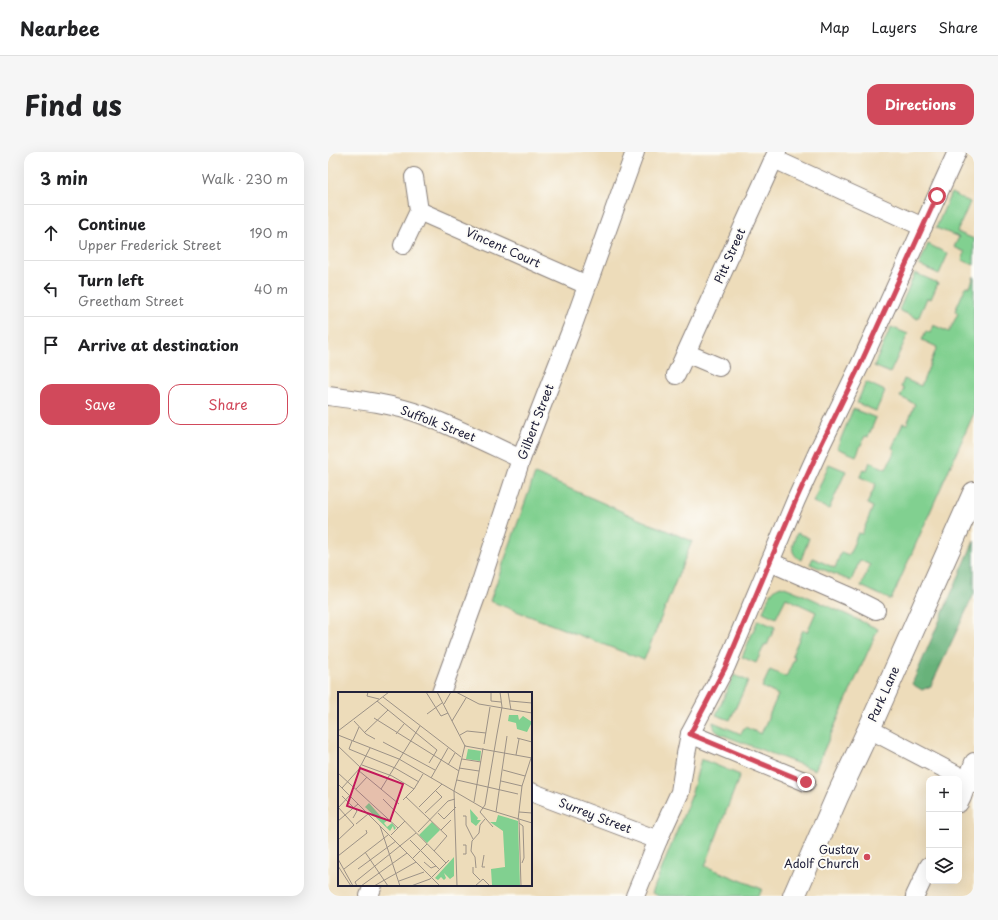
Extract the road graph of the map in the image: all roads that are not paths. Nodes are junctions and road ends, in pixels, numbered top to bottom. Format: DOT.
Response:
graph roads {
  1 [pos="635,152"];
  2 [pos="956,152"];
  3 [pos="775,155"];
  4 [pos="414,177"];
  5 [pos="419,211"];
  6 [pos="923,227"];
  7 [pos="403,245"];
  8 [pos="587,285"];
  9 [pos="686,353"];
  10 [pos="719,367"];
  11 [pos="676,375"];
  12 [pos="328,396"];
  13 [pos="521,459"];
  14 [pos="972,503"];
  15 [pos="770,562"];
  16 [pos="876,610"];
  17 [pos="441,692"];
  18 [pos="869,729"];
  19 [pos="690,734"];
  20 [pos="974,762"];
  21 [pos="806,782"];
  22 [pos="971,782"];
  23 [pos="532,792"];
  24 [pos="962,797"];
  25 [pos="658,840"];
  26 [pos="926,872"];
  27 [pos="373,886"];
  28 [pos="369,896"];
  29 [pos="635,896"];
  30 [pos="794,896"];
  31 [pos="915,896"];
  1 -- 8 [label="street, Gilbert Street"];
  2 -- 6 [label="street"];
  3 -- 6 [label="street"];
  3 -- 9 [label="street, Pitt Street"];
  4 -- 5 [label="street"];
  5 -- 7 [label="street"];
  5 -- 8 [label="street, Vincent Court"];
  6 -- 15 [label="street"];
  8 -- 13 [label="street, Gilbert Street"];
  9 -- 10 [label="street"];
  9 -- 11 [label="street, Pitt Street"];
  12 -- 13 [label="street, Suffolk Street"];
  13 -- 17 [label="street, Gilbert Street"];
  14 -- 18 [label="main road, Park Lane"];
  15 -- 16 [label="street"];
  15 -- 19 [label="street"];
  18 -- 22 [label="street"];
  18 -- 30 [label="main road, Park Lane"];
  19 -- 21 [label="street"];
  19 -- 25 [label="street"];
  20 -- 22 [label="street"];
  22 -- 24 [label="street"];
  23 -- 25 [label="street, Surrey Street"];
  25 -- 29 [label="street"];
  26 -- 31 [label="street"];
  27 -- 28 [label="street"];
}
